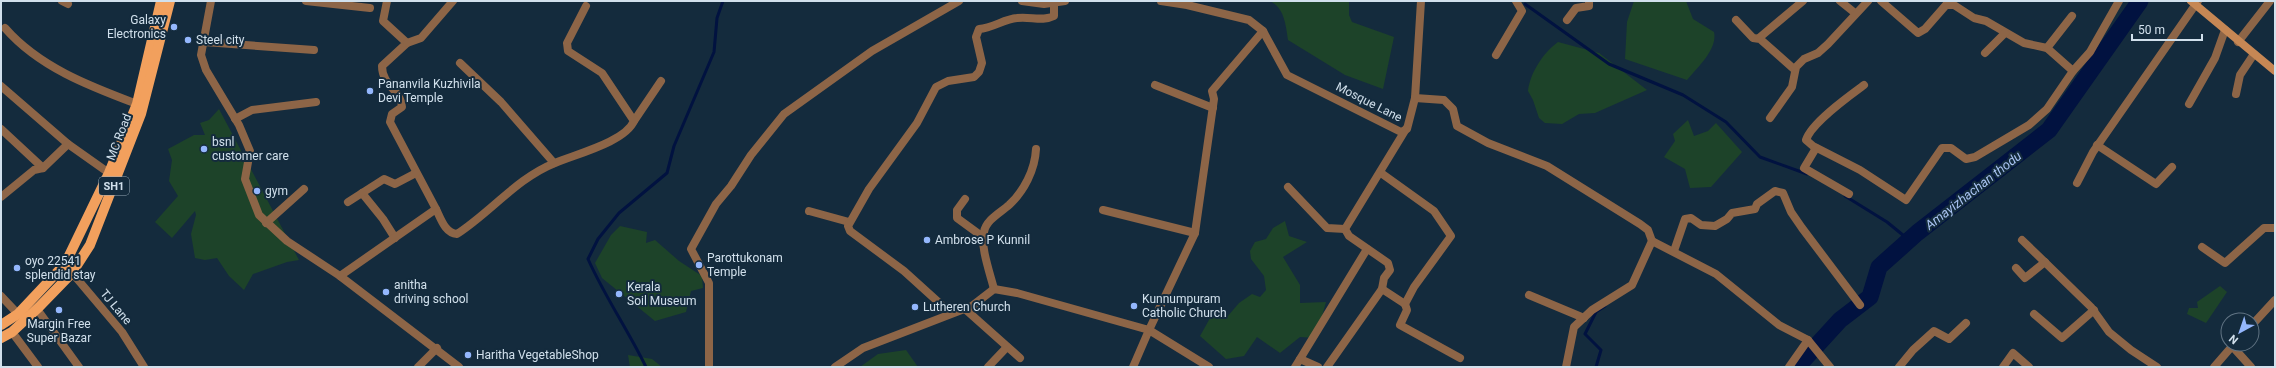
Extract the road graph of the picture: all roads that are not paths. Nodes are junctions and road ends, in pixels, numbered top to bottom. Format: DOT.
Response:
graph roads {
  1 [pos="161,1"];
  2 [pos="170,1"];
  3 [pos="211,1"];
  4 [pos="306,1"];
  5 [pos="387,1"];
  6 [pos="453,1"];
  7 [pos="958,1"];
  8 [pos="1022,1"];
  9 [pos="1064,1"];
  10 [pos="1161,1"];
  11 [pos="1421,1"];
  12 [pos="1516,1"];
  13 [pos="1523,1"];
  14 [pos="1589,1"];
  15 [pos="1840,1"];
  16 [pos="1868,1"];
  17 [pos="1881,1"];
  18 [pos="2119,1"];
  19 [pos="2270,1"];
  20 [pos="1798,2"];
  21 [pos="2194,2"];
  22 [pos="1054,3"];
  23 [pos="1951,3"];
  24 [pos="586,6"];
  25 [pos="370,8"];
  26 [pos="1522,11"];
  27 [pos="1855,13"];
  28 [pos="2072,16"];
  29 [pos="1567,20"];
  30 [pos="1736,20"];
  31 [pos="5,28"];
  32 [pos="2225,30"];
  33 [pos="1263,31"];
  34 [pos="2005,33"];
  35 [pos="1759,38"];
  36 [pos="204,42"];
  37 [pos="2238,42"];
  38 [pos="407,43"];
  39 [pos="2047,48"];
  40 [pos="314,50"];
  41 [pos="1985,53"];
  42 [pos="2254,54"];
  43 [pos="1496,55"];
  44 [pos="460,63"];
  45 [pos="1795,70"];
  46 [pos="2074,71"];
  47 [pos="2275,71"];
  48 [pos="661,81"];
  49 [pos="1155,85"];
  50 [pos="1864,85"];
  51 [pos="1,86"];
  52 [pos="2236,94"];
  53 [pos="1415,98"];
  54 [pos="316,102"];
  55 [pos="137,104"];
  56 [pos="2189,104"];
  57 [pos="1212,108"];
  58 [pos="1770,118"];
  59 [pos="235,119"];
  60 [pos="634,121"];
  61 [pos="1,129"];
  62 [pos="1407,129"];
  63 [pos="68,144"];
  64 [pos="2097,145"];
  65 [pos="1816,148"];
  66 [pos="1036,149"];
  67 [pos="554,163"];
  68 [pos="2172,167"];
  69 [pos="43,168"];
  70 [pos="109,172"];
  71 [pos="416,173"];
  72 [pos="1381,173"];
  73 [pos="2078,183"];
  74 [pos="1288,187"];
  75 [pos="304,189"];
  76 [pos="362,193"];
  77 [pos="1849,194"];
  78 [pos="1,197"];
  79 [pos="965,199"];
  80 [pos="348,202"];
  81 [pos="436,209"];
  82 [pos="1103,210"];
  83 [pos="808,211"];
  84 [pos="850,222"];
  85 [pos="266,223"];
  86 [pos="2275,228"];
  87 [pos="1345,229"];
  88 [pos="1195,233"];
  89 [pos="983,237"];
  90 [pos="395,238"];
  91 [pos="2022,240"];
  92 [pos="1652,242"];
  93 [pos="2202,247"];
  94 [pos="1367,249"];
  95 [pos="1674,251"];
  96 [pos="2045,262"];
  97 [pos="65,264"];
  98 [pos="2016,268"];
  99 [pos="72,273"];
  100 [pos="340,276"];
  101 [pos="994,289"];
  102 [pos="1382,289"];
  103 [pos="1529,295"];
  104 [pos="1,296"];
  105 [pos="2275,300"];
  106 [pos="1405,304"];
  107 [pos="1860,305"];
  108 [pos="37,309"];
  109 [pos="965,309"];
  110 [pos="2094,310"];
  111 [pos="18,314"];
  112 [pos="2034,314"];
  113 [pos="2260,316"];
  114 [pos="1584,318"];
  115 [pos="1966,323"];
  116 [pos="1,325"];
  117 [pos="1149,330"];
  118 [pos="12,332"];
  119 [pos="1,338"];
  120 [pos="1808,340"];
  121 [pos="1007,347"];
  122 [pos="437,348"];
  123 [pos="2227,352"];
  124 [pos="2239,352"];
  125 [pos="1020,358"];
  126 [pos="1460,358"];
  127 [pos="1300,359"];
  128 [pos="38,367"];
  129 [pos="80,367"];
  130 [pos="144,367"];
  131 [pos="418,367"];
  132 [pos="459,367"];
  133 [pos="709,367"];
  134 [pos="835,367"];
  135 [pos="988,367"];
  136 [pos="1133,367"];
  137 [pos="1209,367"];
  138 [pos="1295,367"];
  139 [pos="1318,367"];
  140 [pos="1327,367"];
  141 [pos="1566,367"];
  142 [pos="1789,367"];
  143 [pos="1830,367"];
  144 [pos="1899,367"];
  145 [pos="2003,367"];
  146 [pos="2029,367"];
  147 [pos="2157,367"];
  148 [pos="2214,367"];
  149 [pos="2251,367"];
  1 -- 55 [label="main road, MC Road / SH1"];
  2 -- 99 [label="main road, MC Road / SH1"];
  3 -- 36 [label="street"];
  4 -- 25 [label="street"];
  5 -- 38 [label="street"];
  6 -- 38 [label="street"];
  7 -- 133 [label="street"];
  8 -- 22 [label="street"];
  9 -- 22 [label="street"];
  10 -- 33 [label="street, Mosque Lane"];
  11 -- 53 [label="street, Mosque Lane"];
  12 -- 26 [label="street"];
  13 -- 26 [label="street"];
  14 -- 29 [label="street"];
  15 -- 27 [label="street"];
  16 -- 27 [label="street"];
  17 -- 23 [label="street"];
  18 -- 46 [label="street"];
  19 -- 37 [label="street"];
  20 -- 35 [label="street"];
  21 -- 32 [label="main road"];
  21 -- 64 [label="street"];
  22 -- 84 [label="street"];
  23 -- 34 [label="street"];
  24 -- 60 [label="street"];
  26 -- 43 [label="street"];
  27 -- 45 [label="street"];
  28 -- 39 [label="street"];
  30 -- 35 [label="street"];
  31 -- 55 [label="street"];
  32 -- 37 [label="main road"];
  32 -- 56 [label="street"];
  33 -- 57 [label="street"];
  33 -- 62 [label="street, Mosque Lane"];
  34 -- 39 [label="street"];
  34 -- 41 [label="street"];
  35 -- 45 [label="street"];
  36 -- 40 [label="street"];
  36 -- 59 [label="street"];
  37 -- 42 [label="main road"];
  38 -- 71 [label="street"];
  39 -- 46 [label="street"];
  42 -- 47 [label="main road"];
  42 -- 52 [label="street"];
  44 -- 67 [label="street"];
  45 -- 58 [label="street"];
  46 -- 65 [label="street"];
  48 -- 60 [label="street"];
  49 -- 57 [label="street"];
  50 -- 65 [label="street"];
  51 -- 63 [label="street"];
  53 -- 62 [label="street, Mosque Lane"];
  53 -- 92 [label="street"];
  54 -- 59 [label="street"];
  55 -- 70 [label="main road, MC Road / SH1"];
  57 -- 88 [label="street"];
  59 -- 85 [label="street"];
  60 -- 67 [label="street"];
  61 -- 69 [label="street"];
  62 -- 72 [label="street"];
  63 -- 69 [label="street"];
  63 -- 70 [label="street"];
  64 -- 68 [label="street"];
  64 -- 73 [label="street"];
  65 -- 77 [label="street"];
  66 -- 89 [label="street"];
  67 -- 81 [label="street"];
  69 -- 78 [label="street"];
  70 -- 97 [label="main road, MC Road / SH1"];
  71 -- 76 [label="street"];
  71 -- 81 [label="street"];
  72 -- 87 [label="street"];
  72 -- 106 [label="street"];
  74 -- 87 [label="street"];
  75 -- 85 [label="street"];
  76 -- 80 [label="street"];
  76 -- 90 [label="street"];
  79 -- 89 [label="street"];
  81 -- 90 [label="street"];
  82 -- 88 [label="street"];
  83 -- 84 [label="street"];
  84 -- 109 [label="street"];
  85 -- 100 [label="street"];
  86 -- 93 [label="street"];
  87 -- 94 [label="street"];
  88 -- 117 [label="street"];
  89 -- 101 [label="street"];
  90 -- 100 [label="street"];
  91 -- 96 [label="street"];
  92 -- 95 [label="street"];
  92 -- 114 [label="street"];
  94 -- 102 [label="street"];
  94 -- 127 [label="street"];
  95 -- 107 [label="street"];
  95 -- 120 [label="street"];
  96 -- 98 [label="street"];
  96 -- 110 [label="street"];
  97 -- 99 [label="street, TJ Lane"];
  97 -- 111 [label="main road, MC Road / SH1"];
  99 -- 108 [label="main road, MC Road / SH1"];
  99 -- 130 [label="street, TJ Lane"];
  100 -- 122 [label="street"];
  101 -- 109 [label="street"];
  101 -- 117 [label="street"];
  102 -- 106 [label="street"];
  102 -- 140 [label="street"];
  103 -- 114 [label="street"];
  104 -- 111 [label="street"];
  105 -- 113 [label="street"];
  106 -- 126 [label="street"];
  108 -- 118 [label="main road, MC Road / SH1"];
  108 -- 129 [label="street"];
  109 -- 121 [label="street"];
  109 -- 134 [label="street"];
  110 -- 112 [label="street"];
  110 -- 147 [label="street"];
  111 -- 116 [label="main road, MC Road / SH1"];
  114 -- 141 [label="street"];
  115 -- 144 [label="street"];
  117 -- 136 [label="street"];
  117 -- 137 [label="street"];
  118 -- 119 [label="main road, MC Road / SH1"];
  118 -- 128 [label="street"];
  120 -- 142 [label="street"];
  120 -- 143 [label="street"];
  121 -- 125 [label="street"];
  121 -- 135 [label="street"];
  122 -- 131 [label="street"];
  122 -- 132 [label="street"];
  123 -- 148 [label="street"];
  124 -- 149 [label="street"];
  127 -- 138 [label="street"];
  127 -- 139 [label="street"];
  145 -- 146 [label="street"];
}
